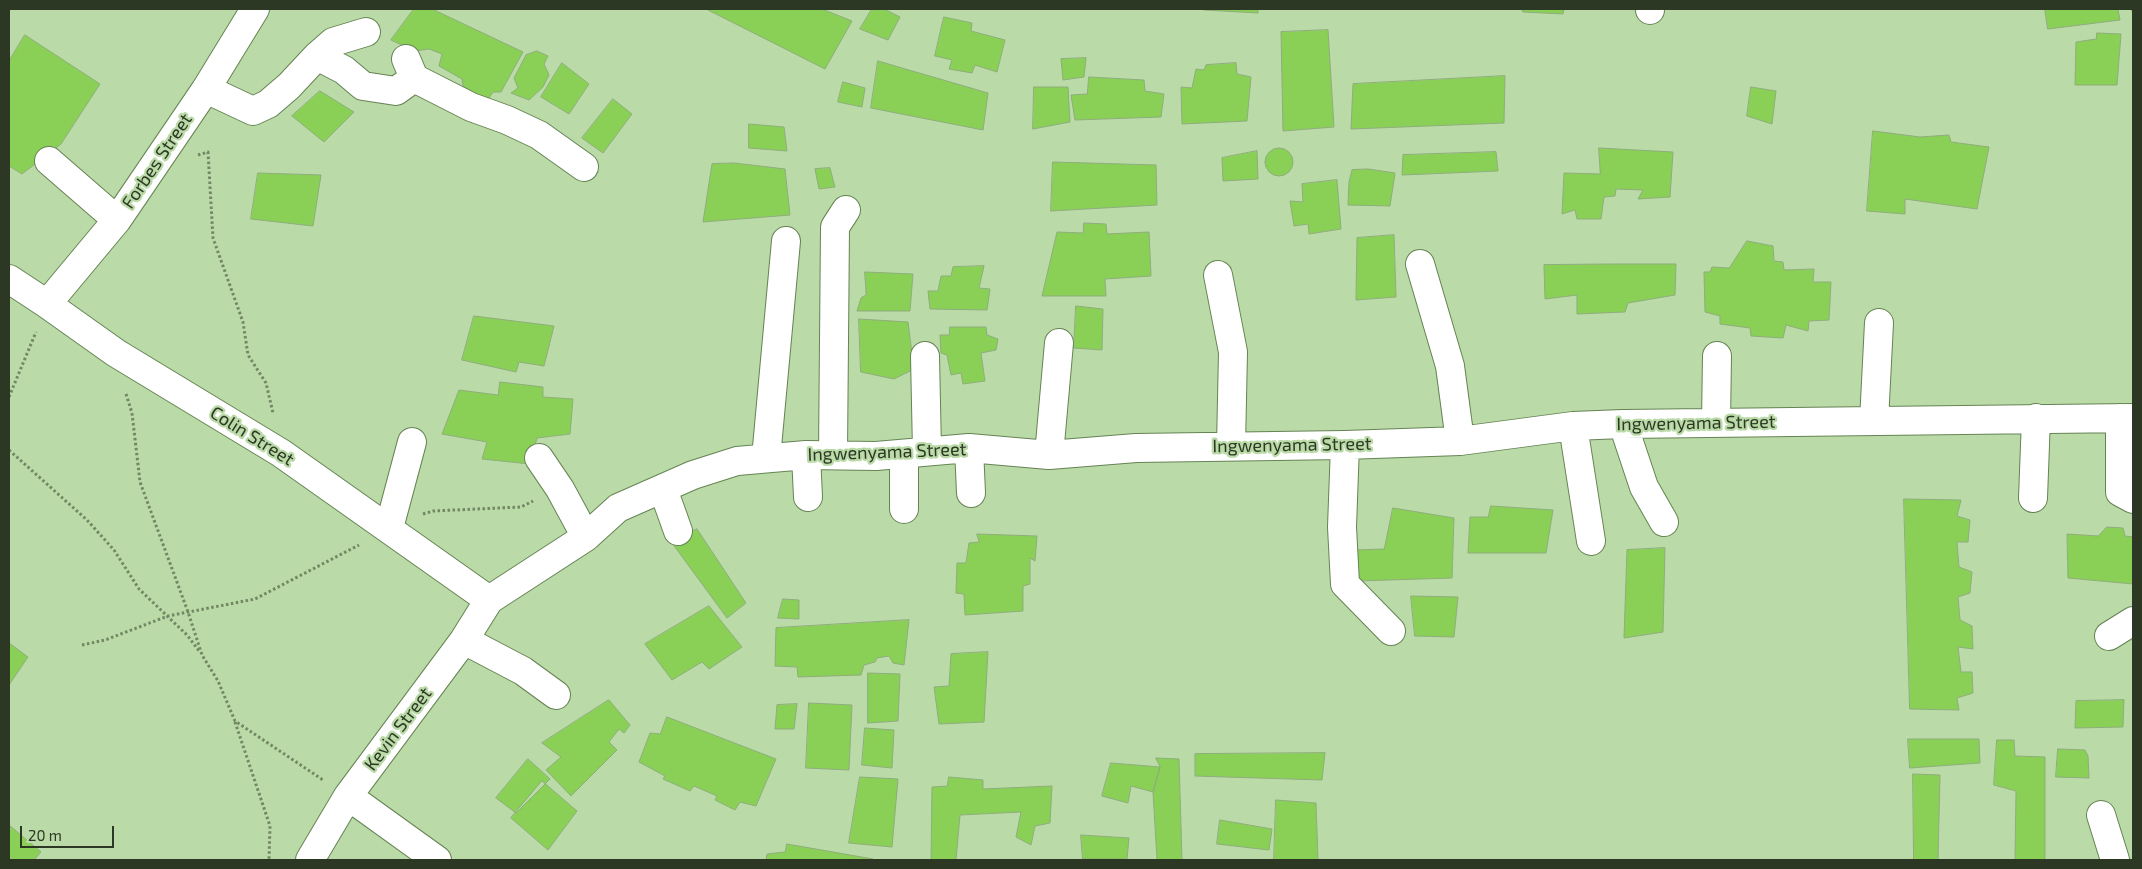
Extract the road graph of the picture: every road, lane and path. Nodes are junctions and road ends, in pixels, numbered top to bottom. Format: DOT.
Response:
graph roads {
  1 [pos="255,9"];
  2 [pos="366,32"];
  3 [pos="316,56"];
  4 [pos="206,89"];
  5 [pos="49,161"];
  6 [pos="584,167"];
  7 [pos="152,170"];
  8 [pos="846,210"];
  9 [pos="117,220"];
  10 [pos="786,241"];
  11 [pos="1420,264"];
  12 [pos="1218,275"];
  13 [pos="9,279"];
  14 [pos="48,304"];
  15 [pos="1879,323"];
  16 [pos="1058,343"];
  17 [pos="116,353"];
  18 [pos="925,356"];
  19 [pos="1717,356"];
  20 [pos="9,397"];
  21 [pos="2036,418"];
  22 [pos="2127,418"];
  23 [pos="1874,421"];
  24 [pos="1716,422"];
  25 [pos="1623,424"];
  26 [pos="1574,426"];
  27 [pos="1460,441"];
  28 [pos="412,442"];
  29 [pos="1345,445"];
  30 [pos="1231,446"];
  31 [pos="969,448"];
  32 [pos="9,450"];
  33 [pos="915,452"];
  34 [pos="281,453"];
  35 [pos="819,455"];
  36 [pos="1049,455"];
  37 [pos="539,458"];
  38 [pos="766,458"];
  39 [pos="560,488"];
  40 [pos="663,489"];
  41 [pos="971,493"];
  42 [pos="808,497"];
  43 [pos="2033,498"];
  44 [pos="2133,499"];
  45 [pos="904,509"];
  46 [pos="1664,522"];
  47 [pos="390,528"];
  48 [pos="678,531"];
  49 [pos="586,538"];
  50 [pos="1591,541"];
  51 [pos="489,600"];
  52 [pos="188,612"];
  53 [pos="168,616"];
  54 [pos="2133,621"];
  55 [pos="1391,631"];
  56 [pos="2108,636"];
  57 [pos="464,640"];
  58 [pos="82,645"];
  59 [pos="202,655"];
  60 [pos="556,696"];
  61 [pos="235,721"];
  62 [pos="348,796"];
  63 [pos="2101,815"];
  64 [pos="269,860"];
  65 [pos="310,860"];
  66 [pos="438,860"];
  67 [pos="2115,860"];
  1 -- 4 [label="street, Forbes Street"];
  2 -- 3 [label="street"];
  3 -- 4 [label="street"];
  3 -- 6 [label="street"];
  4 -- 7 [label="street, Forbes Street"];
  5 -- 9 [label="street"];
  7 -- 9 [label="street, Forbes Street"];
  7 -- 34 [label="path"];
  8 -- 35 [label="street"];
  9 -- 14 [label="street, Forbes Street"];
  10 -- 38 [label="street"];
  11 -- 27 [label="street"];
  12 -- 30 [label="street"];
  13 -- 14 [label="street, Colin Street"];
  14 -- 17 [label="street, Colin Street"];
  14 -- 20 [label="path"];
  15 -- 23 [label="street"];
  16 -- 36 [label="street"];
  17 -- 34 [label="street, Colin Street"];
  17 -- 52 [label="path"];
  18 -- 33 [label="street"];
  19 -- 24 [label="street"];
  21 -- 22 [label="street, Ingwenyama Street"];
  21 -- 23 [label="street, Ingwenyama Street"];
  21 -- 43 [label="street"];
  22 -- 44 [label="street"];
  23 -- 24 [label="street, Ingwenyama Street"];
  24 -- 25 [label="street, Ingwenyama Street"];
  25 -- 26 [label="street, Ingwenyama Street"];
  25 -- 46 [label="street"];
  26 -- 27 [label="street, Ingwenyama Street"];
  26 -- 50 [label="street"];
  27 -- 29 [label="street, Ingwenyama Street"];
  28 -- 47 [label="street"];
  29 -- 30 [label="street, Ingwenyama Street"];
  29 -- 55 [label="street"];
  30 -- 36 [label="street, Ingwenyama Street"];
  31 -- 33 [label="street, Ingwenyama Street"];
  31 -- 36 [label="street, Ingwenyama Street"];
  31 -- 41 [label="street"];
  32 -- 53 [label="path"];
  33 -- 35 [label="street, Ingwenyama Street"];
  33 -- 45 [label="street"];
  34 -- 47 [label="street, Colin Street"];
  35 -- 38 [label="street, Ingwenyama Street"];
  35 -- 42 [label="street"];
  37 -- 39 [label="street"];
  38 -- 40 [label="street, Ingwenyama Street"];
  39 -- 47 [label="path"];
  39 -- 49 [label="street"];
  40 -- 48 [label="street"];
  40 -- 49 [label="street, Ingwenyama Street"];
  47 -- 51 [label="street, Colin Street"];
  47 -- 52 [label="path"];
  49 -- 51 [label="street, Ingwenyama Street"];
  51 -- 57 [label="street, Kevin Street"];
  52 -- 53 [label="path"];
  52 -- 59 [label="path"];
  53 -- 58 [label="path"];
  53 -- 59 [label="path"];
  54 -- 56 [label="street"];
  57 -- 60 [label="street"];
  57 -- 62 [label="street, Kevin Street"];
  59 -- 61 [label="path"];
  61 -- 62 [label="path"];
  61 -- 64 [label="path"];
  62 -- 65 [label="street, Kevin Street"];
  62 -- 66 [label="street"];
  63 -- 67 [label="street"];
}
